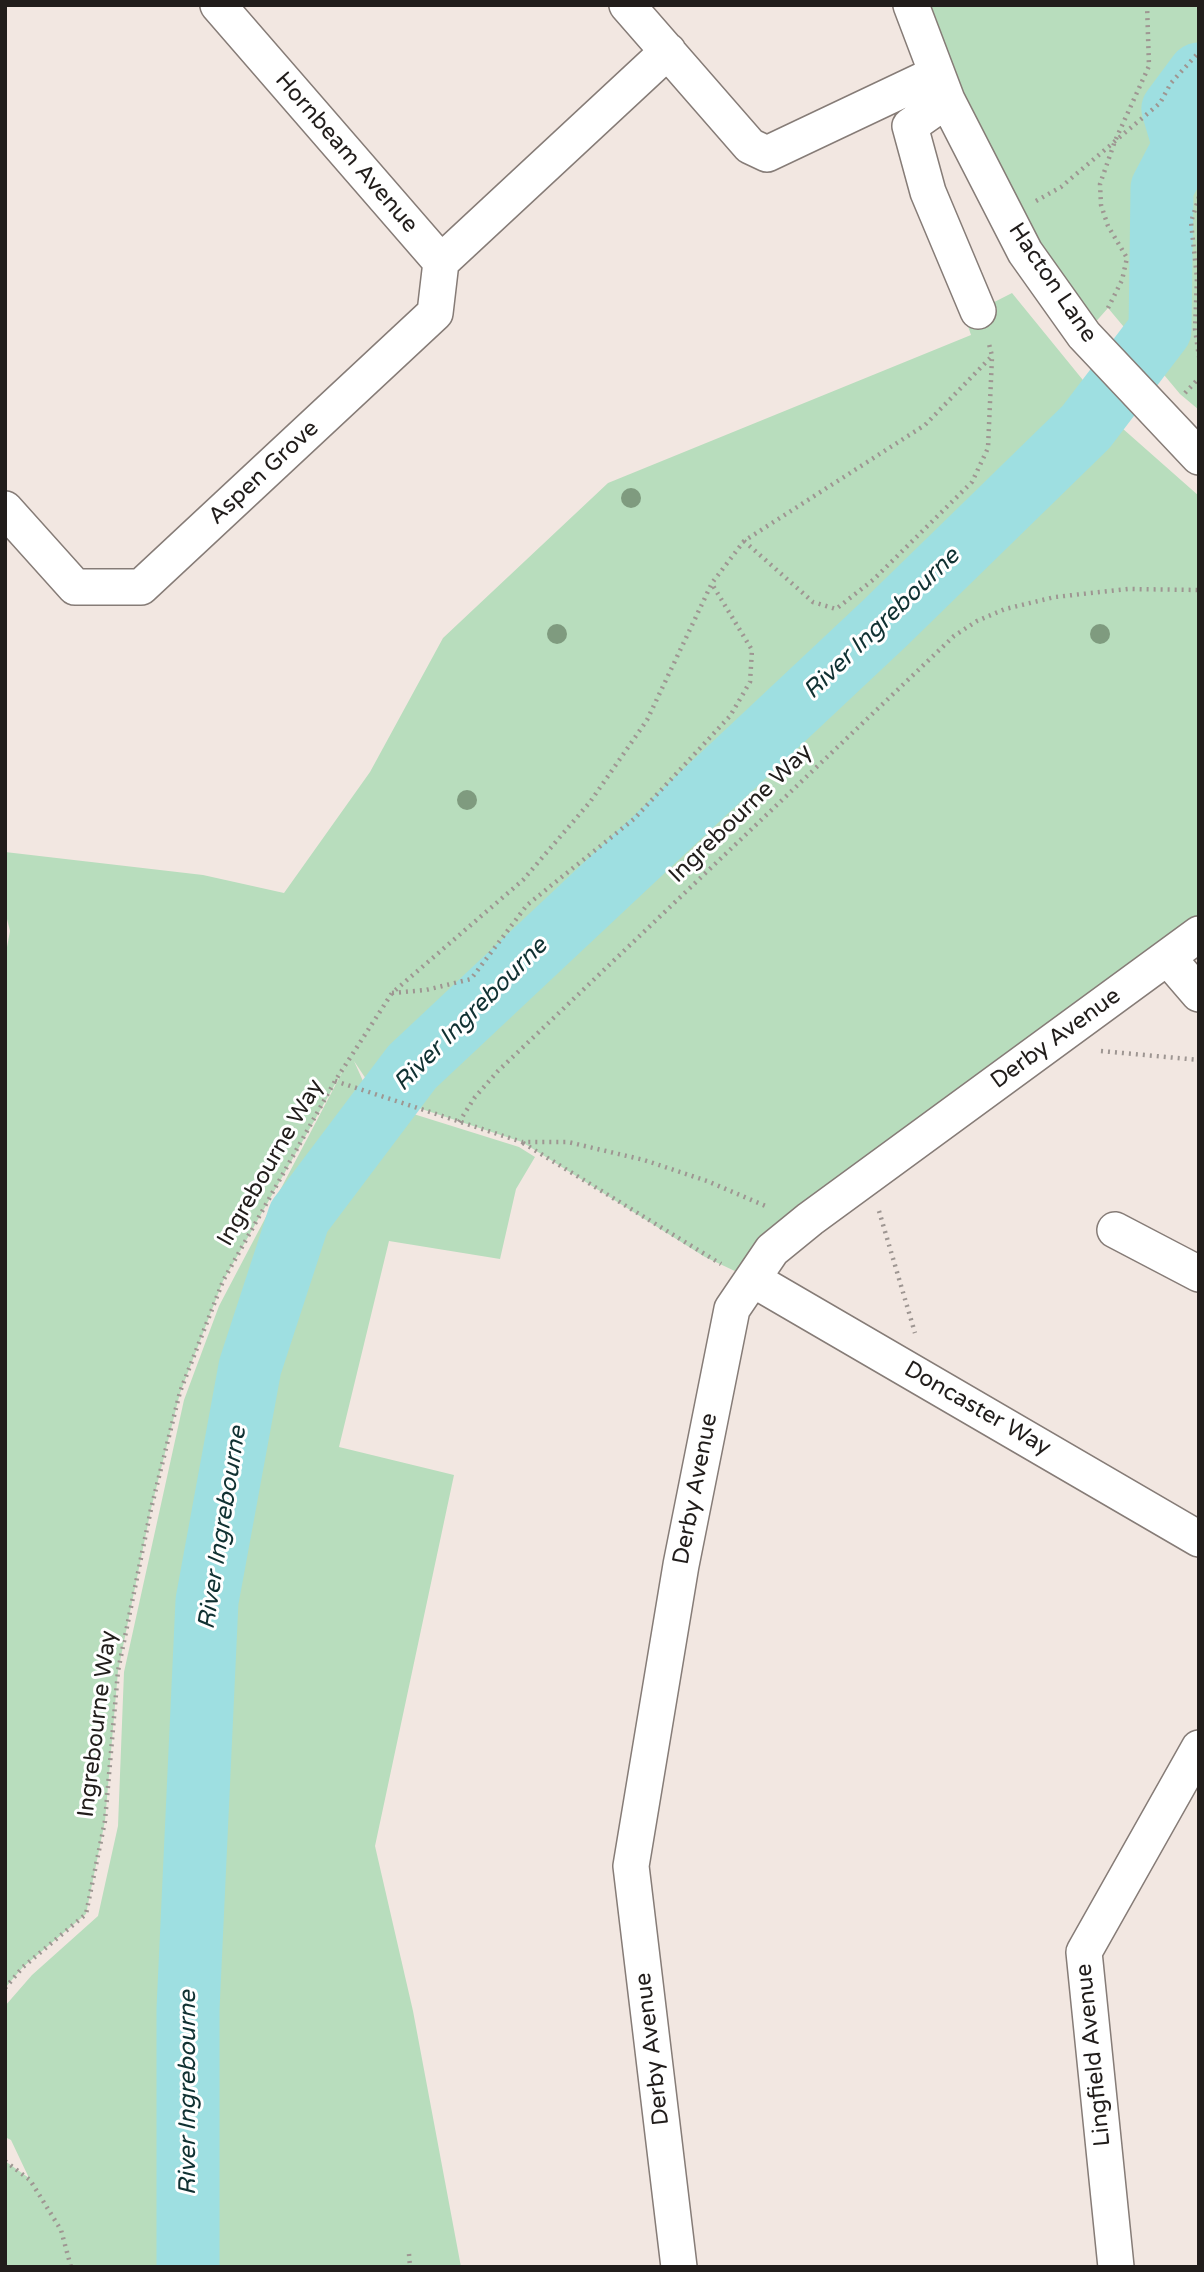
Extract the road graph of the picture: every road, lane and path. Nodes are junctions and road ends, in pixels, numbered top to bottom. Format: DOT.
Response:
graph roads {
  1 [pos="218,5"];
  2 [pos="627,5"];
  3 [pos="911,5"];
  4 [pos="1147,5"];
  5 [pos="668,51"];
  6 [pos="1199,52"];
  7 [pos="941,87"];
  8 [pos="1115,141"];
  9 [pos="1199,197"];
  10 [pos="1007,216"];
  11 [pos="441,262"];
  12 [pos="978,311"];
  13 [pos="1084,335"];
  14 [pos="992,356"];
  15 [pos="1199,357"];
  16 [pos="1199,378"];
  17 [pos="1180,399"];
  18 [pos="1199,457"];
  19 [pos="5,509"];
  20 [pos="744,541"];
  21 [pos="712,583"];
  22 [pos="1199,590"];
  23 [pos="1199,934"];
  24 [pos="1168,958"];
  25 [pos="392,993"];
  26 [pos="1199,995"];
  27 [pos="1063,1034"];
  28 [pos="1199,1060"];
  29 [pos="335,1081"];
  30 [pos="459,1122"];
  31 [pos="522,1142"];
  32 [pos="869,1174"];
  33 [pos="810,1219"];
  34 [pos="1115,1230"];
  35 [pos="1199,1274"];
  36 [pos="754,1280"];
  37 [pos="929,1381"];
  38 [pos="1199,1539"];
  39 [pos="1199,1748"];
  40 [pos="5,1988"];
  41 [pos="5,2161"];
  42 [pos="409,2254"];
  43 [pos="71,2267"];
  44 [pos="410,2267"];
  45 [pos="679,2267"];
  46 [pos="1116,2267"];
  1 -- 11 [label="street, Hornbeam Avenue"];
  2 -- 5 [label="street"];
  3 -- 7 [label="street, Hacton Lane"];
  4 -- 8 [label="path"];
  5 -- 7 [label="street"];
  5 -- 11 [label="street"];
  6 -- 8 [label="path"];
  7 -- 10 [label="street, Hacton Lane"];
  7 -- 12 [label="street"];
  8 -- 10 [label="path"];
  8 -- 13 [label="path"];
  9 -- 15 [label="path"];
  10 -- 13 [label="street, Hacton Lane"];
  11 -- 19 [label="street, Aspen Grove"];
  12 -- 14 [label="path"];
  13 -- 18 [label="street, Hacton Lane"];
  14 -- 20 [label="path"];
  14 -- 20 [label="path"];
  16 -- 17 [label="path"];
  20 -- 21 [label="path"];
  21 -- 25 [label="path"];
  21 -- 25 [label="path"];
  22 -- 30 [label="path, Ingrebourne Way"];
  23 -- 24 [label="street, Derby Avenue"];
  24 -- 26 [label="street"];
  24 -- 27 [label="street, Derby Avenue"];
  25 -- 29 [label="path"];
  27 -- 28 [label="path"];
  27 -- 32 [label="street, Derby Avenue"];
  29 -- 30 [label="path, Ingrebourne Way"];
  29 -- 40 [label="path, Ingrebourne Way"];
  30 -- 31 [label="path"];
  31 -- 33 [label="path"];
  31 -- 36 [label="path"];
  32 -- 33 [label="street, Derby Avenue"];
  32 -- 37 [label="path"];
  33 -- 36 [label="street, Derby Avenue"];
  34 -- 35 [label="street"];
  36 -- 37 [label="street, Doncaster Way"];
  36 -- 45 [label="street, Derby Avenue"];
  37 -- 38 [label="street, Doncaster Way"];
  39 -- 46 [label="street, Lingfield Avenue"];
  41 -- 43 [label="path"];
  42 -- 44 [label="path"];
}
